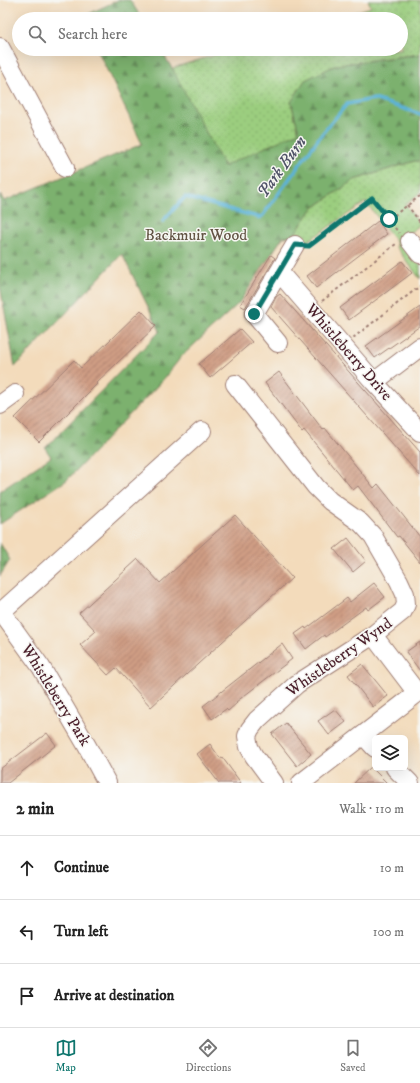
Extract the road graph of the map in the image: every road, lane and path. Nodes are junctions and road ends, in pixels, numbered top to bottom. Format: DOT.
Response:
graph roads {
  1 [pos="0,47"];
  2 [pos="65,168"];
  3 [pos="420,196"];
  4 [pos="407,205"];
  5 [pos="389,219"];
  6 [pos="420,222"];
  7 [pos="407,243"];
  8 [pos="295,245"];
  9 [pos="279,272"];
  10 [pos="420,286"];
  11 [pos="311,309"];
  12 [pos="278,343"];
  13 [pos="343,346"];
  14 [pos="420,347"];
  15 [pos="374,382"];
  16 [pos="235,384"];
  17 [pos="15,394"];
  18 [pos="0,405"];
  19 [pos="202,431"];
  20 [pos="420,432"];
  21 [pos="1,611"];
  22 [pos="373,635"];
  23 [pos="418,692"];
  24 [pos="369,742"];
  25 [pos="398,771"];
  26 [pos="107,783"];
  27 [pos="274,783"];
  28 [pos="301,783"];
  29 [pos="410,783"];
  1 -- 2 [label="street"];
  3 -- 4 [label="path"];
  4 -- 5 [label="path"];
  4 -- 6 [label="path"];
  5 -- 7 [label="path"];
  5 -- 8 [label="path"];
  7 -- 11 [label="path"];
  8 -- 9 [label="street"];
  9 -- 11 [label="street, Whistleberry Drive"];
  9 -- 12 [label="street"];
  10 -- 13 [label="path"];
  11 -- 13 [label="street, Whistleberry Drive"];
  13 -- 15 [label="street, Whistleberry Drive"];
  14 -- 15 [label="street"];
  15 -- 20 [label="street, Whistleberry Drive"];
  16 -- 22 [label="street, Whistleberry Wynd"];
  17 -- 18 [label="street"];
  19 -- 21 [label="street"];
  21 -- 26 [label="street, Whistleberry Park"];
  22 -- 23 [label="street"];
  22 -- 27 [label="street, Whistleberry Wynd"];
  23 -- 24 [label="street"];
  24 -- 28 [label="street"];
  25 -- 29 [label="street"];
}
